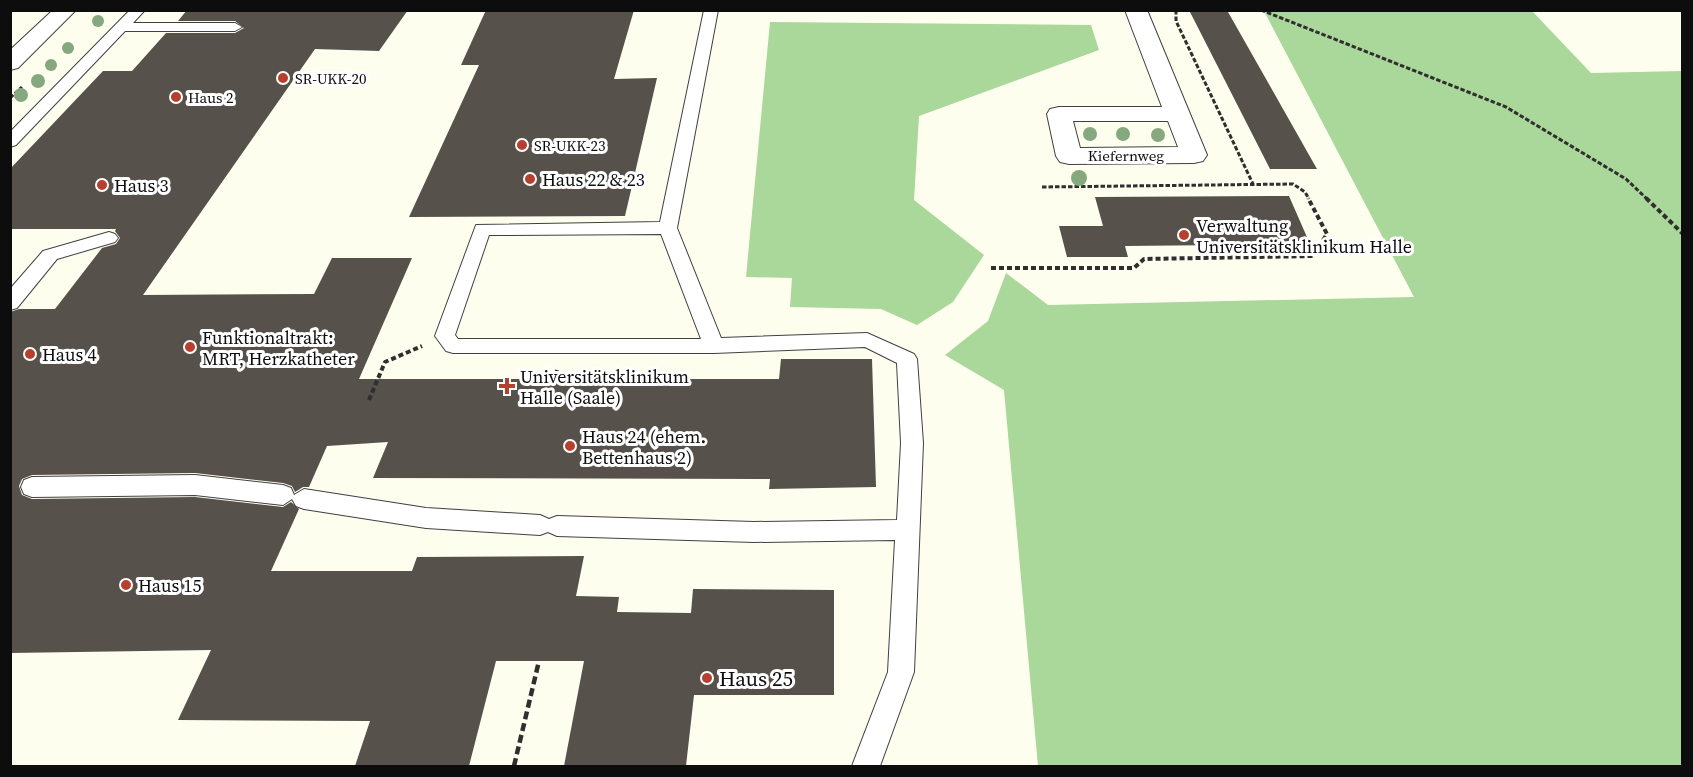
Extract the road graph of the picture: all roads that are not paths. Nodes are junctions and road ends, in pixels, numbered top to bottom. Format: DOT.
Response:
graph roads {
  1 [pos="66,10"];
  2 [pos="138,10"];
  3 [pos="711,10"];
  4 [pos="1136,10"];
  5 [pos="122,27"];
  6 [pos="236,27"];
  7 [pos="10,63"];
  8 [pos="1178,114"];
  9 [pos="10,142"];
  10 [pos="668,228"];
  11 [pos="110,238"];
  12 [pos="10,303"];
  13 [pos="714,346"];
  14 [pos="32,488"];
  15 [pos="908,530"];
  16 [pos="866,766"];
  1 -- 7 [label="street"];
  2 -- 5 [label="lane"];
  3 -- 10 [label="lane"];
  4 -- 8 [label="street, Kiefernweg"];
  5 -- 6 [label="lane"];
  5 -- 9 [label="lane"];
  8 -- 8 [label="street, Kiefernweg"];
  10 -- 13 [label="lane"];
  10 -- 13 [label="lane"];
  11 -- 12 [label="lane"];
  13 -- 15 [label="lane"];
  14 -- 15 [label="lane"];
  15 -- 16 [label="lane"];
}
